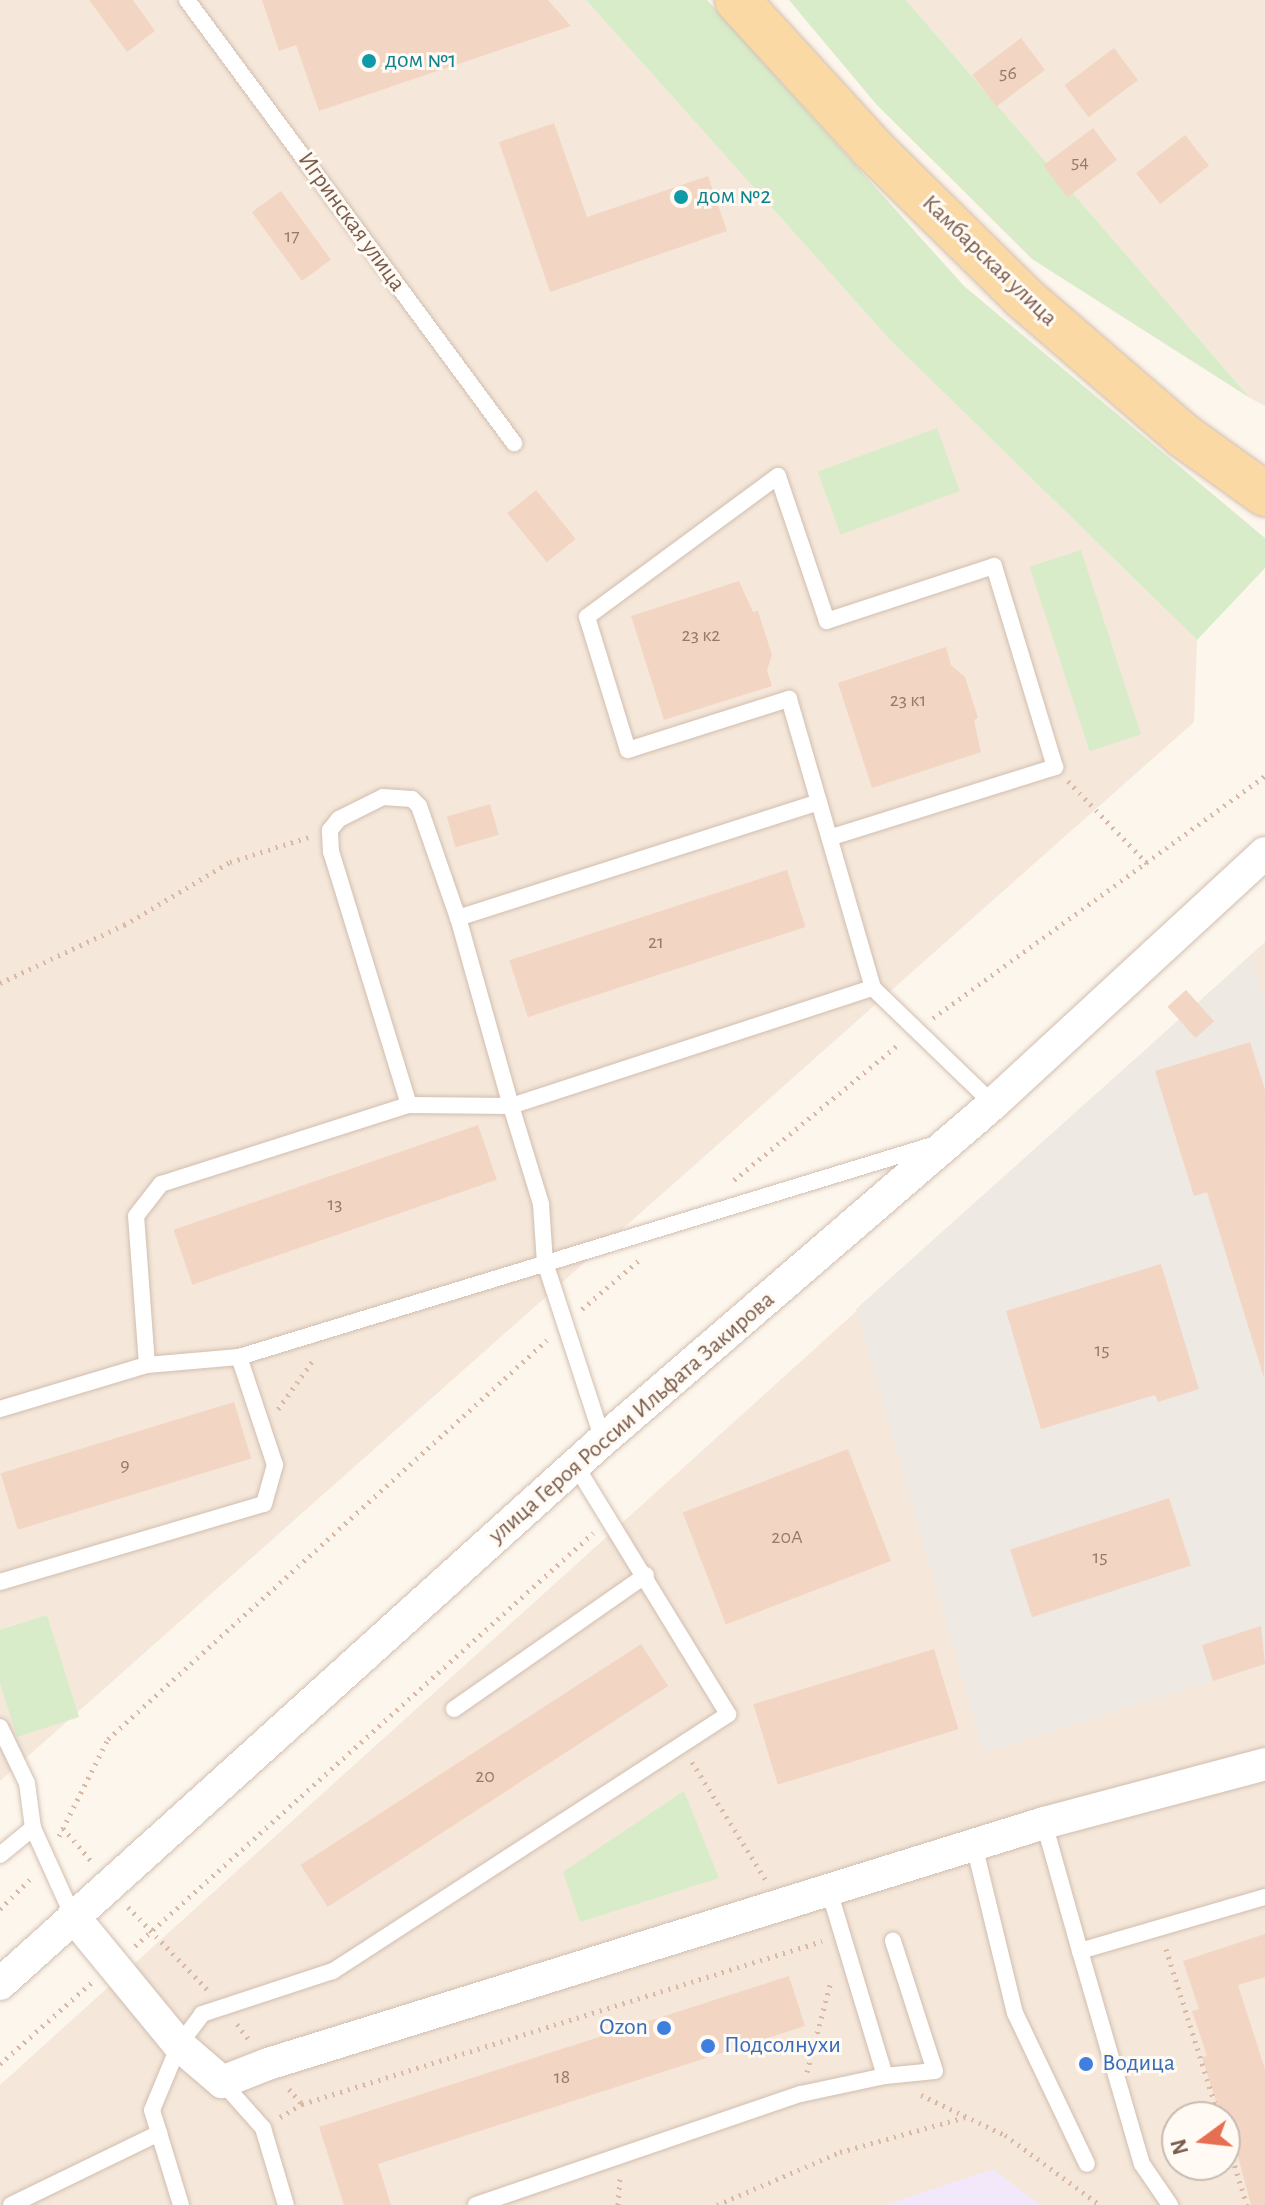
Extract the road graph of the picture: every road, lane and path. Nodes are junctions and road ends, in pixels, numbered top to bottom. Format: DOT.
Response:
graph roads {
  1 [pos="187,0"];
  2 [pos="737,0"];
  3 [pos="514,443"];
  4 [pos="1265,494"];
  5 [pos="1055,767"];
  6 [pos="1265,776"];
  7 [pos="819,802"];
  8 [pos="330,830"];
  9 [pos="832,837"];
  10 [pos="1265,853"];
  11 [pos="1148,864"];
  12 [pos="458,918"];
  13 [pos="0,983"];
  14 [pos="873,988"];
  15 [pos="918,1028"];
  16 [pos="993,1104"];
  17 [pos="409,1105"];
  18 [pos="511,1106"];
  19 [pos="953,1139"];
  20 [pos="691,1216"];
  21 [pos="647,1253"];
  22 [pos="545,1263"];
  23 [pos="562,1326"];
  24 [pos="315,1331"];
  25 [pos="239,1357"];
  26 [pos="147,1365"];
  27 [pos="0,1409"];
  28 [pos="263,1429"];
  29 [pos="603,1440"];
  30 [pos="576,1466"];
  31 [pos="609,1518"];
  32 [pos="646,1575"];
  33 [pos="0,1582"];
  34 [pos="454,1709"];
  35 [pos="0,1727"];
  36 [pos="681,1744"];
  37 [pos="1265,1764"];
  38 [pos="1044,1823"];
  39 [pos="33,1828"];
  40 [pos="63,1828"];
  41 [pos="974,1845"];
  42 [pos="0,1855"];
  43 [pos="48,1859"];
  44 [pos="110,1884"];
  45 [pos="829,1890"];
  46 [pos="1265,1897"];
  47 [pos="781,1905"];
  48 [pos="0,1909"];
  49 [pos="73,1916"];
  50 [pos="1160,1929"];
  51 [pos="149,1932"];
  52 [pos="844,1934"];
  53 [pos="893,1941"];
  54 [pos="808,1945"];
  55 [pos="1080,1951"];
  56 [pos="129,1955"];
  57 [pos="0,1984"];
  58 [pos="224,2007"];
  59 [pos="179,2045"];
  60 [pos="0,2064"];
  61 [pos="268,2064"];
  62 [pos="885,2076"];
  63 [pos="222,2082"];
  64 [pos="801,2094"];
  65 [pos="1214,2101"];
  66 [pos="302,2104"];
  67 [pos="263,2128"];
  68 [pos="159,2133"];
  69 [pos="1087,2164"];
  70 [pos="1239,2181"];
  71 [pos="11,2205"];
  72 [pos="181,2205"];
  73 [pos="286,2205"];
  74 [pos="476,2205"];
  75 [pos="717,2205"];
  76 [pos="1100,2205"];
  77 [pos="1170,2205"];
  78 [pos="1247,2205"];
  1 -- 3 [label="lane, Игринская улица"];
  2 -- 4 [label="main road, Камбарская улица"];
  5 -- 7 [label="lane"];
  5 -- 9 [label="lane"];
  5 -- 11 [label="path"];
  6 -- 11 [label="path"];
  7 -- 9 [label="lane"];
  7 -- 12 [label="lane"];
  8 -- 12 [label="lane"];
  8 -- 13 [label="path"];
  8 -- 17 [label="lane"];
  9 -- 14 [label="lane"];
  10 -- 16 [label="street, улица Героя России Ильфата Закирова"];
  11 -- 15 [label="path"];
  12 -- 18 [label="lane"];
  14 -- 15 [label="lane"];
  14 -- 18 [label="lane"];
  15 -- 16 [label="lane"];
  15 -- 20 [label="path"];
  16 -- 19 [label="street, улица Героя России Ильфата Закирова"];
  17 -- 18 [label="lane"];
  17 -- 26 [label="lane"];
  18 -- 22 [label="lane"];
  19 -- 20 [label="lane"];
  19 -- 29 [label="street, улица Героя России Ильфата Закирова"];
  20 -- 22 [label="lane"];
  21 -- 23 [label="path"];
  22 -- 23 [label="lane"];
  22 -- 24 [label="lane"];
  23 -- 29 [label="lane"];
  23 -- 40 [label="path"];
  24 -- 25 [label="lane"];
  24 -- 28 [label="path"];
  25 -- 26 [label="lane"];
  25 -- 28 [label="lane"];
  26 -- 27 [label="lane"];
  28 -- 33 [label="lane"];
  29 -- 30 [label="street, улица Героя России Ильфата Закирова"];
  30 -- 31 [label="lane"];
  30 -- 44 [label="street, улица Героя России Ильфата Закирова"];
  31 -- 32 [label="lane"];
  31 -- 51 [label="path"];
  32 -- 34 [label="lane"];
  32 -- 36 [label="lane"];
  35 -- 39 [label="lane"];
  36 -- 47 [label="path"];
  36 -- 58 [label="lane"];
  37 -- 38 [label="street"];
  38 -- 41 [label="street"];
  38 -- 55 [label="lane"];
  39 -- 42 [label="lane"];
  39 -- 43 [label="lane"];
  40 -- 43 [label="path"];
  40 -- 44 [label="path"];
  41 -- 45 [label="street"];
  41 -- 69 [label="lane"];
  43 -- 48 [label="path"];
  43 -- 49 [label="lane"];
  44 -- 49 [label="street, улица Героя России Ильфата Закирова"];
  44 -- 51 [label="path"];
  45 -- 47 [label="street"];
  45 -- 52 [label="lane"];
  46 -- 50 [label="lane"];
  47 -- 54 [label="path"];
  47 -- 61 [label="street"];
  49 -- 56 [label="street"];
  49 -- 57 [label="street, улица Героя России Ильфата Закирова"];
  50 -- 55 [label="lane"];
  50 -- 65 [label="path"];
  51 -- 56 [label="path"];
  51 -- 58 [label="path"];
  52 -- 54 [label="path"];
  52 -- 62 [label="lane"];
  52 -- 64 [label="path"];
  53 -- 62 [label="lane"];
  54 -- 66 [label="path"];
  55 -- 77 [label="lane"];
  56 -- 59 [label="street"];
  56 -- 60 [label="path"];
  58 -- 59 [label="lane"];
  58 -- 61 [label="path"];
  59 -- 63 [label="street"];
  59 -- 68 [label="lane"];
  61 -- 63 [label="street"];
  61 -- 66 [label="path"];
  62 -- 64 [label="lane"];
  63 -- 67 [label="lane"];
  64 -- 74 [label="lane"];
  66 -- 67 [label="path"];
  67 -- 73 [label="lane"];
  68 -- 71 [label="lane"];
  68 -- 72 [label="lane"];
  70 -- 78 [label="path"];
  75 -- 76 [label="path"];
}
